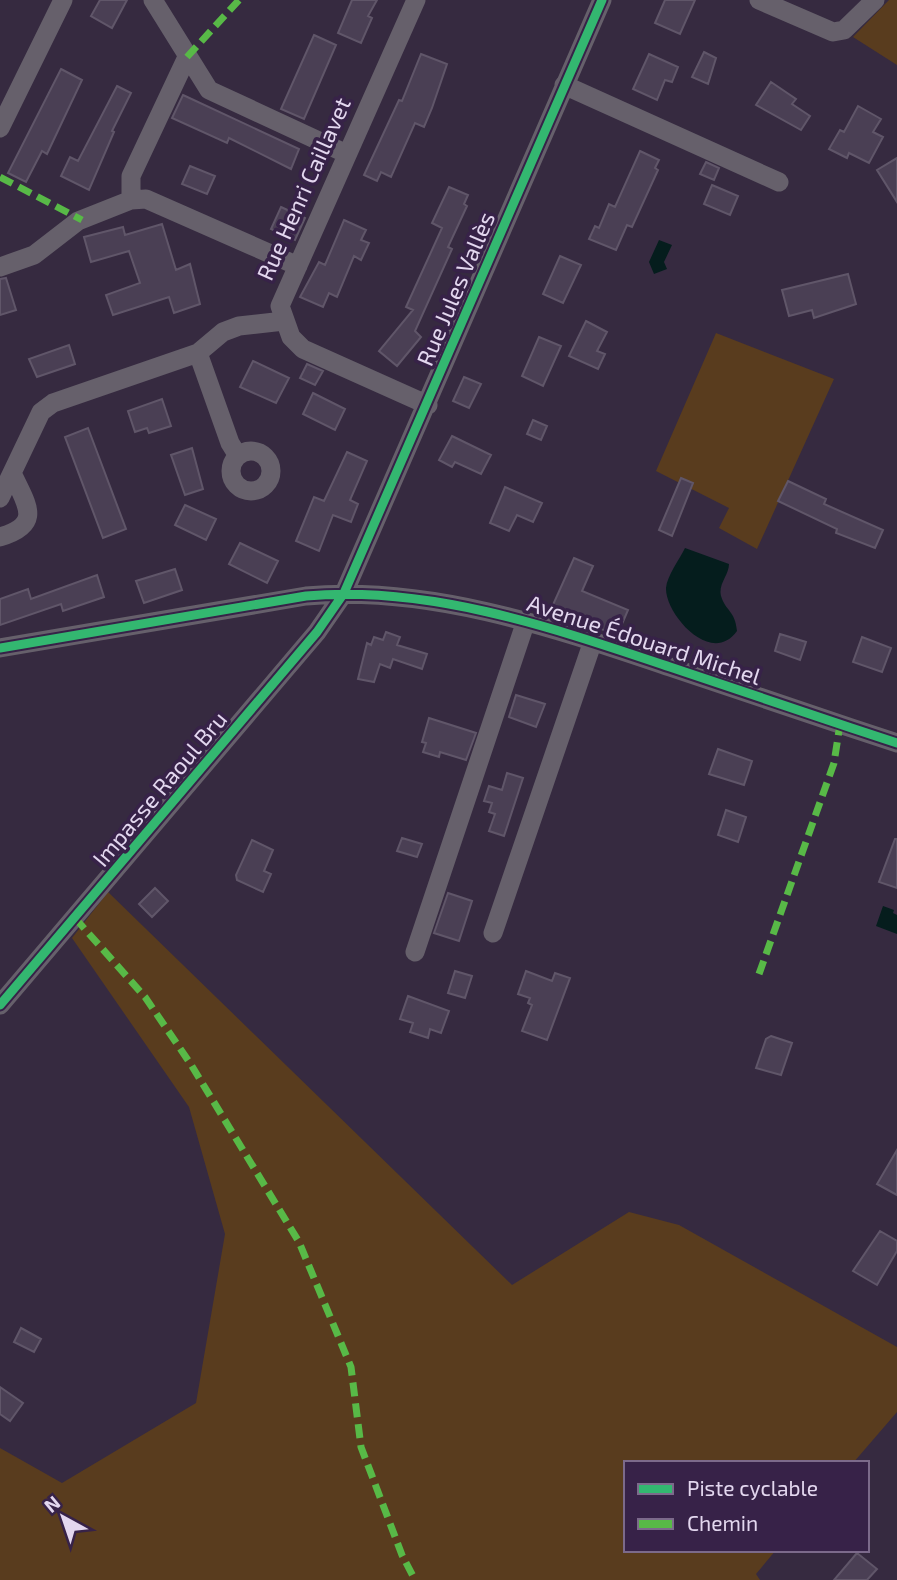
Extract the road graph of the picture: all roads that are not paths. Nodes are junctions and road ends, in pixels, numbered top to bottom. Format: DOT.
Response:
graph roads {
  1 [pos="63,0"];
  2 [pos="153,0"];
  3 [pos="416,0"];
  4 [pos="602,0"];
  5 [pos="759,0"];
  6 [pos="875,0"];
  7 [pos="187,57"];
  8 [pos="564,85"];
  9 [pos="0,128"];
  10 [pos="347,154"];
  11 [pos="779,182"];
  12 [pos="131,200"];
  13 [pos="0,267"];
  14 [pos="298,267"];
  15 [pos="284,321"];
  16 [pos="198,353"];
  17 [pos="428,405"];
  18 [pos="238,456"];
  19 [pos="12,473"];
  20 [pos="0,498"];
  21 [pos="0,537"];
  22 [pos="344,593"];
  23 [pos="526,621"];
  24 [pos="593,641"];
  25 [pos="0,648"];
  26 [pos="897,743"];
  27 [pos="493,933"];
  28 [pos="415,952"];
  29 [pos="0,1005"];
  1 -- 9 [label="street"];
  2 -- 7 [label="street"];
  3 -- 10 [label="street, Rue Henri Caillavet"];
  4 -- 8 [label="street, Rue Jules Vallès"];
  5 -- 6 [label="street"];
  7 -- 10 [label="street"];
  7 -- 12 [label="street"];
  8 -- 11 [label="street"];
  8 -- 17 [label="street, Rue Jules Vallès"];
  10 -- 14 [label="street, Rue Henri Caillavet"];
  12 -- 13 [label="street"];
  12 -- 14 [label="street"];
  14 -- 15 [label="street, Rue Henri Caillavet"];
  15 -- 16 [label="street"];
  15 -- 17 [label="street"];
  16 -- 18 [label="street"];
  16 -- 19 [label="street"];
  17 -- 22 [label="street, Rue Jules Vallès"];
  19 -- 20 [label="street"];
  19 -- 21 [label="street"];
  22 -- 23 [label="street, Avenue Édouard Michel"];
  22 -- 25 [label="street, Avenue Édouard Michel"];
  22 -- 29 [label="street, Impasse Raoul Bru"];
  23 -- 24 [label="street, Avenue Édouard Michel"];
  23 -- 28 [label="street"];
  24 -- 26 [label="street, Avenue Édouard Michel"];
  24 -- 27 [label="street"];
}
